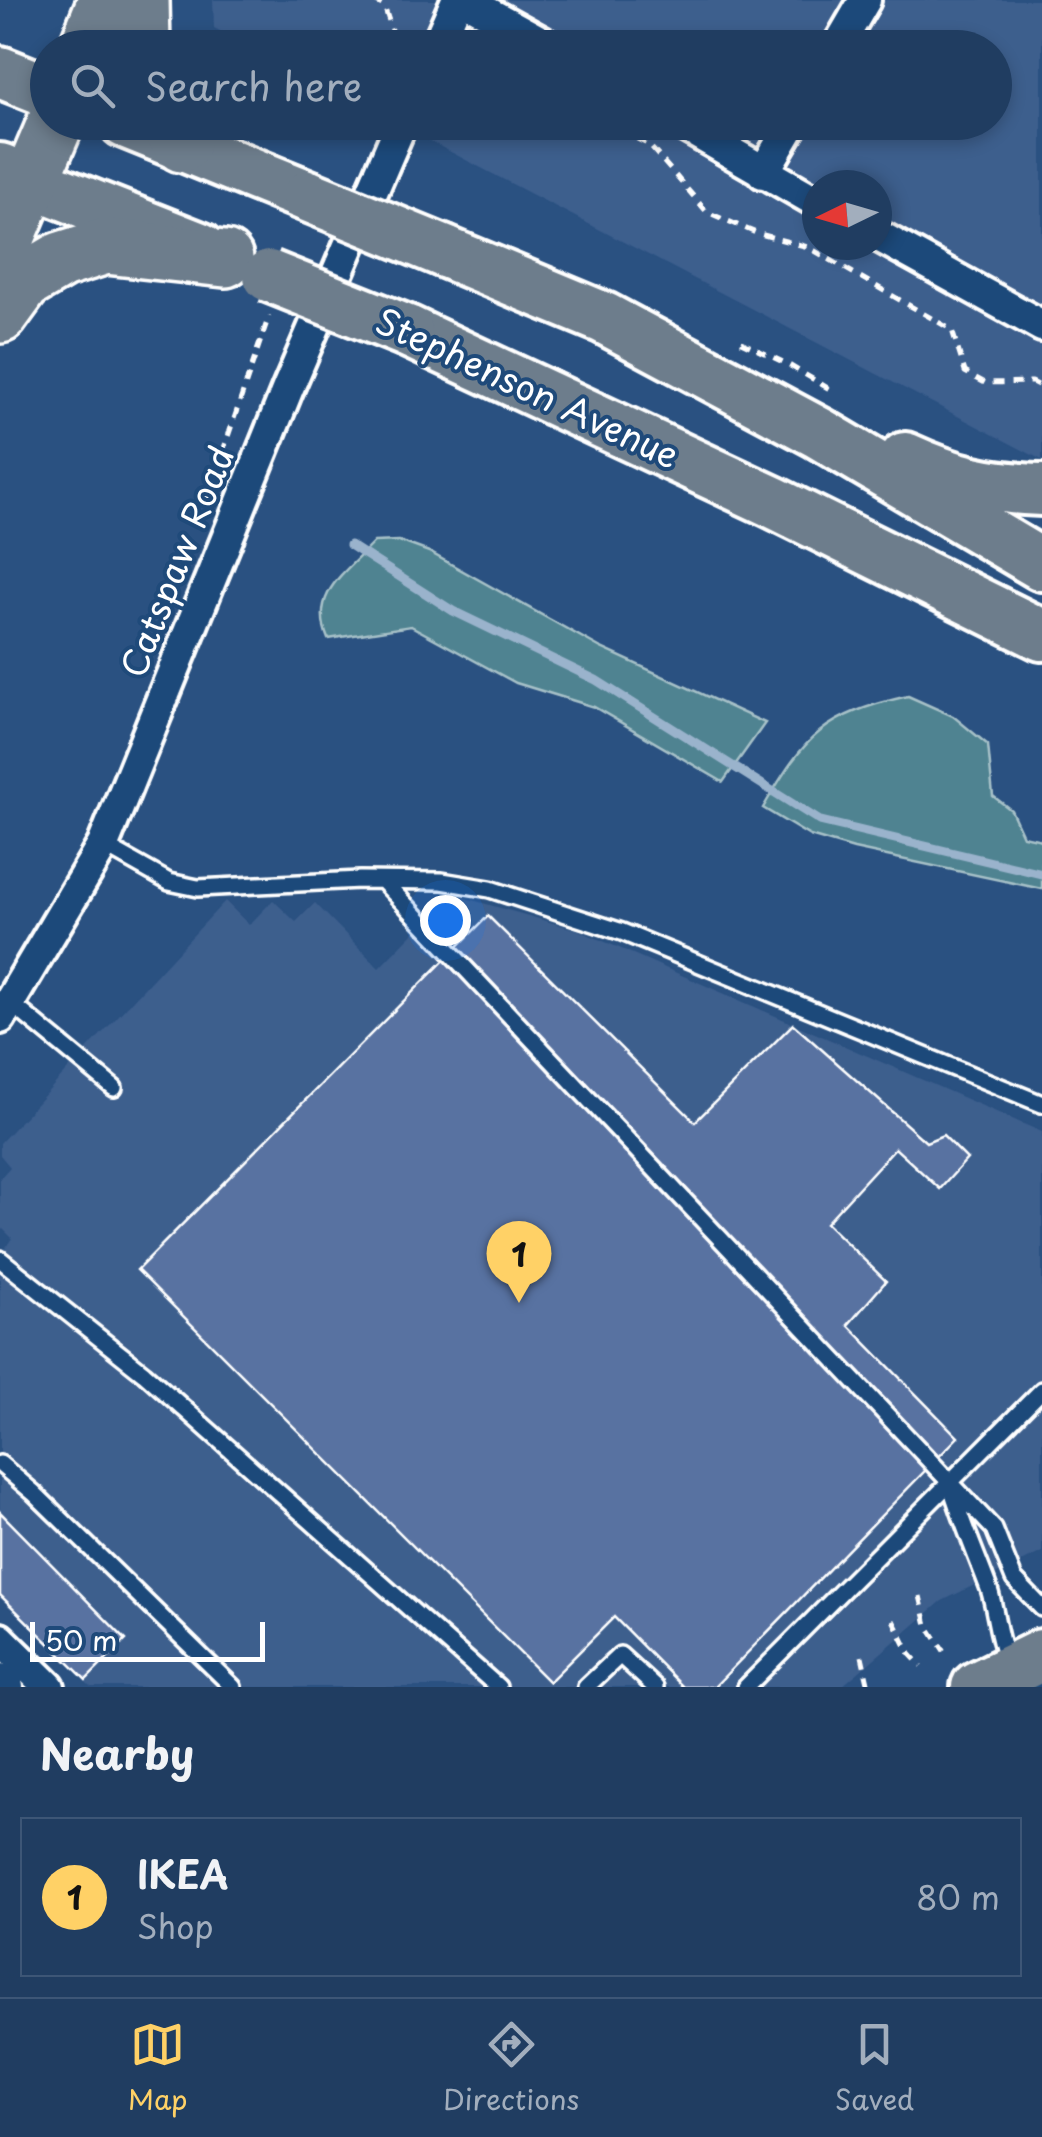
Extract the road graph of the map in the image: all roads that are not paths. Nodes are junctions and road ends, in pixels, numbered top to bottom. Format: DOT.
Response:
graph roads {
  1 [pos="106,0"];
  2 [pos="141,0"];
  3 [pos="457,0"];
  4 [pos="466,0"];
  5 [pos="865,0"];
  6 [pos="94,30"];
  7 [pos="142,30"];
  8 [pos="444,30"];
  9 [pos="520,30"];
  10 [pos="848,30"];
  11 [pos="0,72"];
  12 [pos="30,84"];
  13 [pos="42,140"];
  14 [pos="189,140"];
  15 [pos="394,140"];
  16 [pos="708,140"];
  17 [pos="782,140"];
  18 [pos="763,173"];
  19 [pos="15,175"];
  20 [pos="802,194"];
  21 [pos="892,243"];
  22 [pos="0,254"];
  23 [pos="254,283"];
  24 [pos="0,315"];
  25 [pos="1042,326"];
  26 [pos="819,433"];
  27 [pos="1042,490"];
  28 [pos="1042,565"];
  29 [pos="1042,636"];
  30 [pos="103,846"];
  31 [pos="384,882"];
  32 [pos="6,1011"];
  33 [pos="114,1088"];
  34 [pos="1042,1104"];
  35 [pos="0,1260"];
  36 [pos="1042,1390"];
  37 [pos="0,1464"];
  38 [pos="950,1483"];
  39 [pos="1042,1608"];
  40 [pos="0,1639"];
  41 [pos="1019,1674"];
  42 [pos="0,1679"];
  43 [pos="8,1687"];
  44 [pos="49,1687"];
  45 [pos="233,1687"];
  46 [pos="498,1687"];
  47 [pos="586,1687"];
  48 [pos="655,1687"];
  49 [pos="746,1687"];
  1 -- 6 [label="highway"];
  2 -- 7 [label="highway"];
  3 -- 8 [label="street"];
  4 -- 9 [label="street"];
  5 -- 10 [label="street"];
  11 -- 12 [label="main road"];
  13 -- 19 [label="highway"];
  14 -- 26 [label="main road, bridge"];
  15 -- 30 [label="street, Catspaw Road"];
  16 -- 18 [label="street"];
  17 -- 18 [label="street"];
  18 -- 20 [label="street"];
  19 -- 22 [label="highway"];
  19 -- 23 [label="main road, Stephenson Avenue"];
  21 -- 25 [label="street"];
  23 -- 24 [label="highway"];
  23 -- 29 [label="main road, Stephenson Avenue, bridge"];
  26 -- 27 [label="main road"];
  26 -- 28 [label="main road"];
  30 -- 31 [label="lane"];
  30 -- 32 [label="street, Catspaw Road"];
  31 -- 34 [label="lane"];
  31 -- 38 [label="lane"];
  32 -- 33 [label="lane"];
  35 -- 46 [label="lane"];
  36 -- 38 [label="lane"];
  37 -- 45 [label="lane"];
  38 -- 39 [label="lane"];
  38 -- 41 [label="lane"];
  38 -- 49 [label="lane"];
  40 -- 44 [label="street"];
  42 -- 43 [label="street"];
  47 -- 48 [label="lane"];
}
